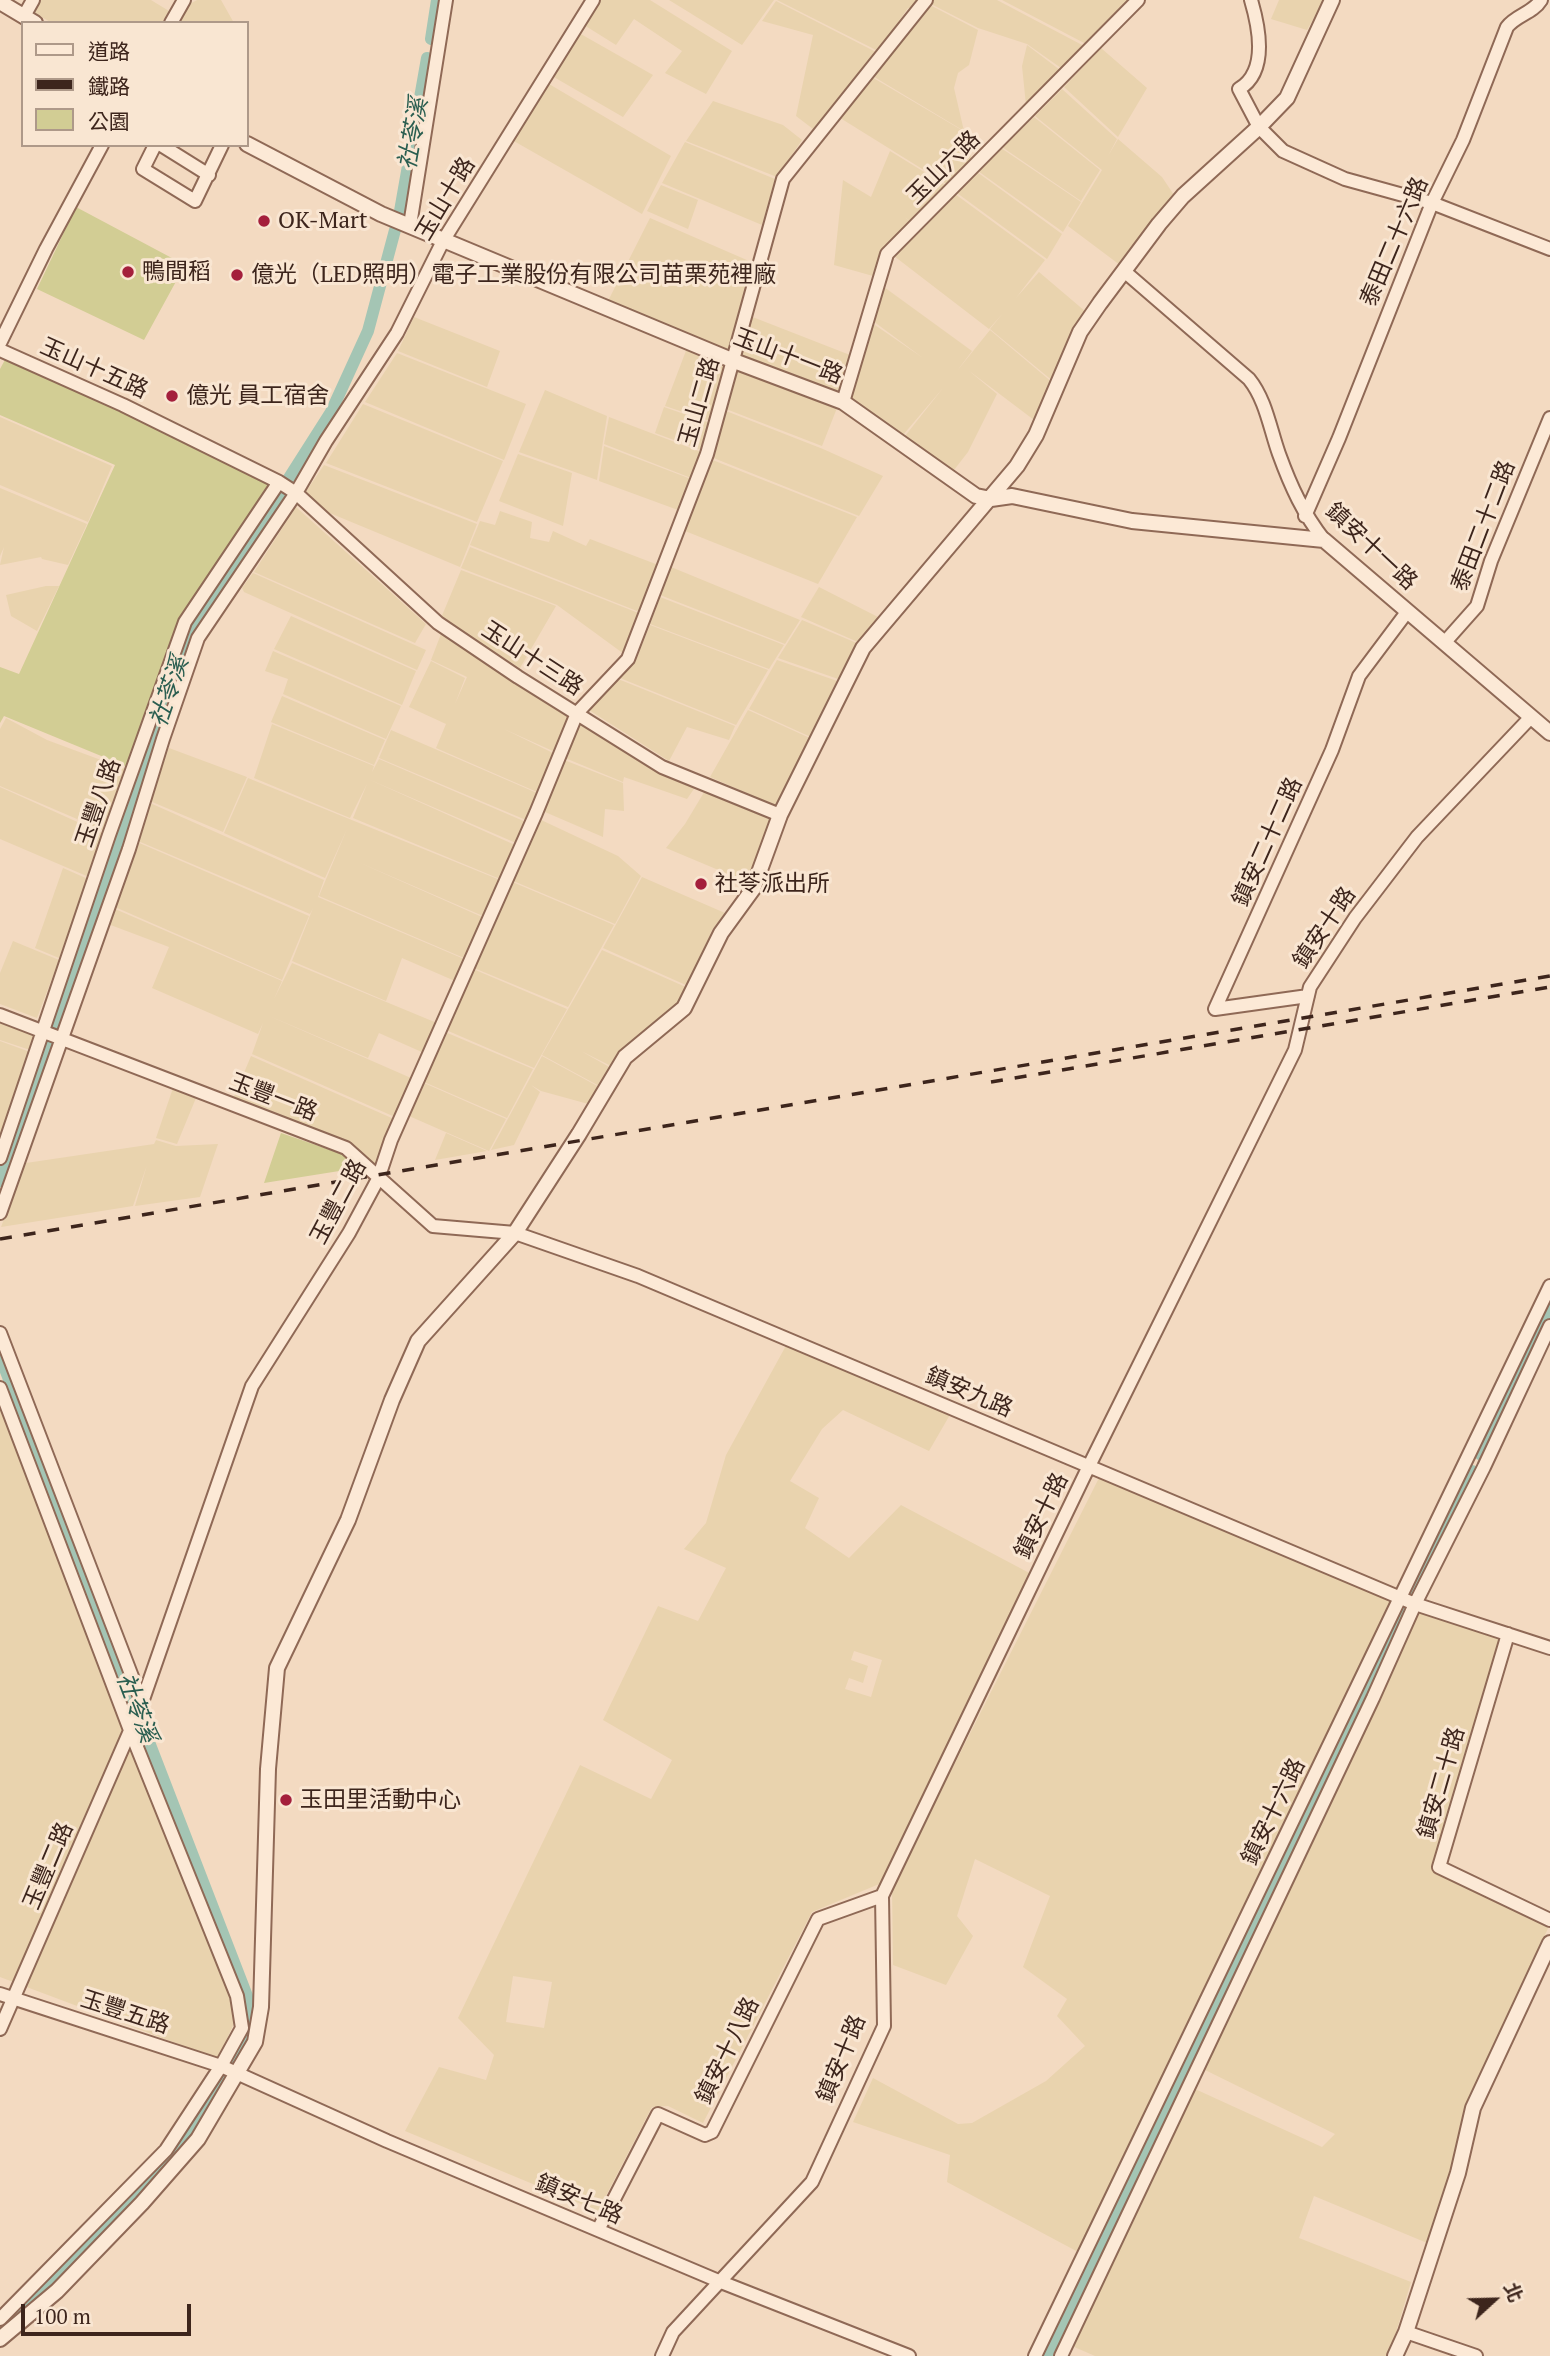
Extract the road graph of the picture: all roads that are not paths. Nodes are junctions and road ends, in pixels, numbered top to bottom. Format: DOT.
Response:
graph roads {
  1 [pos="33,0"];
  2 [pos="184,0"];
  3 [pos="446,0"];
  4 [pos="593,0"];
  5 [pos="926,0"];
  6 [pos="1138,0"];
  7 [pos="1251,0"];
  8 [pos="1332,0"];
  9 [pos="1541,0"];
  10 [pos="0,2"];
  11 [pos="30,19"];
  12 [pos="172,21"];
  13 [pos="1259,127"];
  14 [pos="248,145"];
  15 [pos="101,147"];
  16 [pos="157,147"];
  17 [pos="161,147"];
  18 [pos="221,147"];
  19 [pos="209,175"];
  20 [pos="1432,203"];
  21 [pos="410,225"];
  22 [pos="443,241"];
  23 [pos="1550,249"];
  24 [pos="1124,271"];
  25 [pos="0,342"];
  26 [pos="0,350"];
  27 [pos="734,360"];
  28 [pos="843,402"];
  29 [pos="1550,418"];
  30 [pos="287,488"];
  31 [pos="991,499"];
  32 [pos="1305,516"];
  33 [pos="1324,540"];
  34 [pos="1407,612"];
  35 [pos="1445,642"];
  36 [pos="577,713"];
  37 [pos="1531,717"];
  38 [pos="1550,733"];
  39 [pos="780,815"];
  40 [pos="1308,996"];
  41 [pos="0,1015"];
  42 [pos="52,1035"];
  43 [pos="0,1158"];
  44 [pos="378,1179"];
  45 [pos="0,1213"];
  46 [pos="514,1233"];
  47 [pos="1550,1286"];
  48 [pos="1550,1326"];
  49 [pos="0,1334"];
  50 [pos="0,1388"];
  51 [pos="1089,1466"];
  52 [pos="1407,1600"];
  53 [pos="1508,1634"];
  54 [pos="1550,1648"];
  55 [pos="136,1714"];
  56 [pos="883,1896"];
  57 [pos="1550,1920"];
  58 [pos="1550,1942"];
  59 [pos="0,1994"];
  60 [pos="14,1999"];
  61 [pos="0,2029"];
  62 [pos="221,2066"];
  63 [pos="237,2074"];
  64 [pos="598,2230"];
  65 [pos="721,2282"];
  66 [pos="0,2319"];
  67 [pos="1406,2332"];
  68 [pos="0,2339"];
  69 [pos="662,2356"];
  70 [pos="909,2356"];
  71 [pos="1035,2356"];
  72 [pos="1061,2356"];
  73 [pos="1395,2356"];
  74 [pos="1476,2356"];
  1 -- 11 [label="street"];
  2 -- 12 [label="street"];
  3 -- 21 [label="street"];
  4 -- 22 [label="street, 玉山十路"];
  5 -- 27 [label="street, 玉山二路"];
  6 -- 28 [label="street, 玉山六路"];
  7 -- 13 [label="street"];
  8 -- 13 [label="street"];
  9 -- 20 [label="street, 泰田二十六路"];
  10 -- 11 [label="street"];
  13 -- 20 [label="street"];
  13 -- 24 [label="street"];
  14 -- 21 [label="street, 玉山十一路"];
  15 -- 25 [label="street"];
  16 -- 19 [label="street"];
  17 -- 19 [label="street"];
  18 -- 19 [label="street"];
  20 -- 23 [label="street"];
  20 -- 32 [label="street, 泰田二十六路"];
  21 -- 22 [label="street, 玉山十一路"];
  22 -- 27 [label="street, 玉山十一路"];
  22 -- 30 [label="street, 玉山十路"];
  24 -- 31 [label="street"];
  24 -- 32 [label="street, 鎮安十一路"];
  26 -- 30 [label="street, 玉山十五路"];
  27 -- 28 [label="street, 玉山十一路"];
  27 -- 36 [label="street, 玉山二路"];
  28 -- 31 [label="street, 玉山十一路"];
  29 -- 35 [label="street, 泰田二十二路"];
  30 -- 36 [label="street, 玉山十三路"];
  30 -- 42 [label="street"];
  30 -- 42 [label="street, 玉豐八路"];
  31 -- 33 [label="street, 玉山十一路"];
  31 -- 39 [label="street"];
  32 -- 33 [label="street, 鎮安十一路"];
  33 -- 34 [label="street, 鎮安十一路"];
  34 -- 35 [label="street, 鎮安十一路"];
  34 -- 40 [label="street, 鎮安二十二路"];
  35 -- 37 [label="street, 鎮安十一路"];
  36 -- 39 [label="street, 玉山十三路"];
  36 -- 44 [label="street, 玉豐二路"];
  37 -- 38 [label="street, 鎮安十一路"];
  37 -- 40 [label="street, 鎮安十路"];
  39 -- 46 [label="street"];
  40 -- 51 [label="street, 鎮安十路"];
  41 -- 42 [label="street, 玉豐一路"];
  42 -- 43 [label="street, 玉豐八路"];
  42 -- 44 [label="street, 玉豐一路"];
  42 -- 45 [label="street"];
  44 -- 46 [label="street, 玉豐一路"];
  44 -- 55 [label="street, 玉豐二路"];
  46 -- 51 [label="street, 鎮安九路"];
  46 -- 63 [label="street"];
  47 -- 52 [label="street, 鎮安十六路"];
  48 -- 52 [label="street"];
  49 -- 55 [label="street"];
  50 -- 55 [label="street"];
  51 -- 52 [label="street, 鎮安九路"];
  51 -- 56 [label="street, 鎮安十路"];
  52 -- 53 [label="street, 鎮安九路"];
  52 -- 71 [label="street, 鎮安十六路"];
  52 -- 72 [label="street"];
  53 -- 54 [label="street, 鎮安九路"];
  53 -- 57 [label="street, 鎮安二十路"];
  55 -- 60 [label="street, 玉豐二路"];
  55 -- 62 [label="street"];
  56 -- 64 [label="street, 鎮安十八路"];
  56 -- 65 [label="street, 鎮安十路"];
  58 -- 67 [label="street"];
  59 -- 60 [label="street, 玉豐五路"];
  60 -- 61 [label="street, 玉豐二路"];
  60 -- 62 [label="street, 玉豐五路"];
  62 -- 63 [label="street, 玉豐五路"];
  62 -- 66 [label="street"];
  63 -- 64 [label="street, 鎮安七路"];
  63 -- 68 [label="street"];
  64 -- 65 [label="street, 鎮安七路"];
  65 -- 69 [label="street, 鎮安十路"];
  65 -- 70 [label="street, 鎮安七路"];
  67 -- 73 [label="street"];
  67 -- 74 [label="street"];
}
